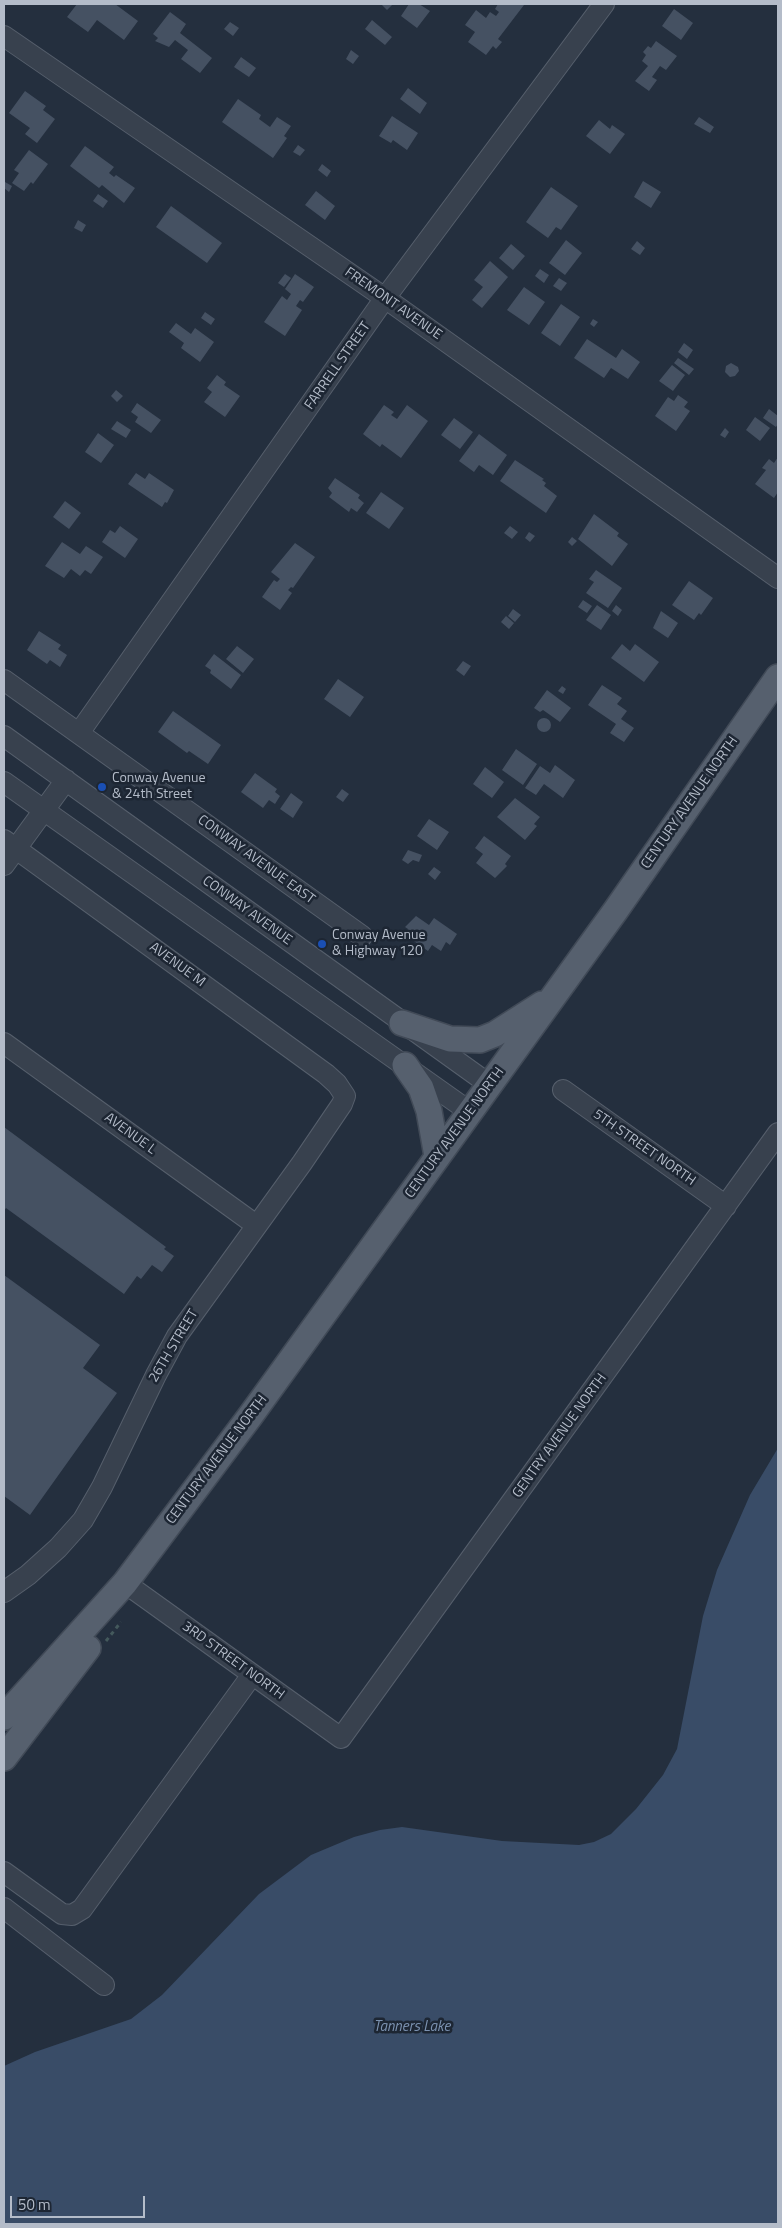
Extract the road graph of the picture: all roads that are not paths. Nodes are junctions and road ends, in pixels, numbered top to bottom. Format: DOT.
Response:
graph roads {
  1 [pos="604,4"];
  2 [pos="4,36"];
  3 [pos="385,298"];
  4 [pos="778,578"];
  5 [pos="778,678"];
  6 [pos="4,680"];
  7 [pos="79,733"];
  8 [pos="4,736"];
  9 [pos="66,780"];
  10 [pos="4,782"];
  11 [pos="44,811"];
  12 [pos="10,844"];
  13 [pos="4,865"];
  14 [pos="362,936"];
  15 [pos="554,996"];
  16 [pos="402,1023"];
  17 [pos="4,1043"];
  18 [pos="405,1065"];
  19 [pos="490,1085"];
  20 [pos="563,1090"];
  21 [pos="345,1096"];
  22 [pos="470,1112"];
  23 [pos="778,1133"];
  24 [pos="437,1156"];
  25 [pos="726,1206"];
  26 [pos="256,1224"];
  27 [pos="125,1583"];
  28 [pos="4,1592"];
  29 [pos="252,1675"];
  30 [pos="4,1718"];
  31 [pos="341,1738"];
  32 [pos="4,1758"];
  33 [pos="4,1872"];
  34 [pos="4,1908"];
  35 [pos="104,1985"];
  1 -- 3 [label="street, FARRELL STREET"];
  2 -- 3 [label="street, FREMONT AVENUE"];
  3 -- 4 [label="street, FREMONT AVENUE"];
  3 -- 7 [label="street, FARRELL STREET"];
  5 -- 15 [label="main road, CENTURY AVENUE NORTH"];
  6 -- 7 [label="street, CONWAY AVENUE EAST"];
  7 -- 14 [label="street, CONWAY AVENUE EAST"];
  8 -- 9 [label="street, CONWAY AVENUE"];
  9 -- 11 [label="street"];
  9 -- 16 [label="street, CONWAY AVENUE"];
  10 -- 11 [label="street"];
  11 -- 12 [label="street"];
  11 -- 18 [label="street"];
  12 -- 13 [label="street"];
  12 -- 21 [label="street, AVENUE M"];
  15 -- 16 [label="main road"];
  15 -- 19 [label="main road, CENTURY AVENUE NORTH"];
  16 -- 19 [label="street, CONWAY AVENUE"];
  17 -- 26 [label="street, AVENUE L"];
  18 -- 22 [label="street"];
  18 -- 24 [label="main road"];
  19 -- 22 [label="main road, CENTURY AVENUE NORTH"];
  20 -- 25 [label="street, 5TH STREET NORTH"];
  21 -- 26 [label="street, 26TH STREET"];
  22 -- 24 [label="main road, CENTURY AVENUE NORTH"];
  23 -- 25 [label="street, GENTRY AVENUE NORTH"];
  24 -- 27 [label="main road, CENTURY AVENUE NORTH"];
  25 -- 31 [label="street, GENTRY AVENUE NORTH"];
  26 -- 28 [label="street, 26TH STREET"];
  27 -- 29 [label="street, 3RD STREET NORTH"];
  27 -- 30 [label="main road, CENTURY AVENUE NORTH"];
  27 -- 32 [label="main road, CENTURY AVENUE NORTH"];
  29 -- 31 [label="street, 3RD STREET NORTH"];
  29 -- 33 [label="street"];
  34 -- 35 [label="street"];
}
